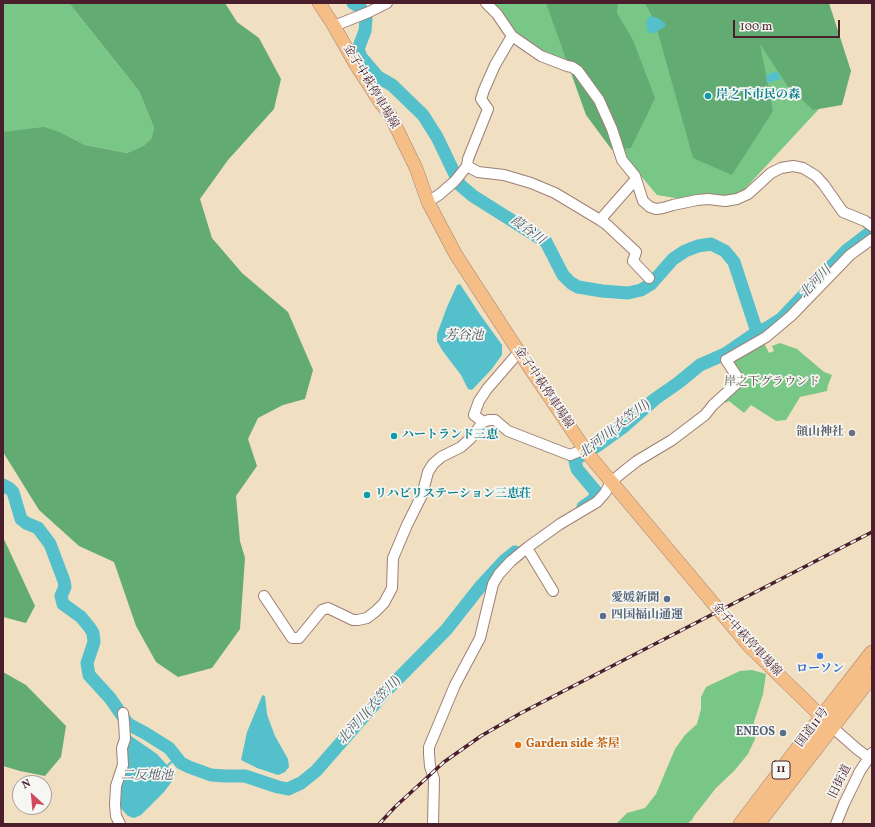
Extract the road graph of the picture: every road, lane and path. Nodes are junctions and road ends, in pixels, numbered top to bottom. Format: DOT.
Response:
graph roads {
  1 [pos="319,3"];
  2 [pos="486,3"];
  3 [pos="381,4"];
  4 [pos="334,26"];
  5 [pos="512,36"];
  6 [pos="461,174"];
  7 [pos="636,179"];
  8 [pos="428,202"];
  9 [pos="600,220"];
  10 [pos="872,226"];
  11 [pos="872,239"];
  12 [pos="649,278"];
  13 [pos="519,352"];
  14 [pos="483,422"];
  15 [pos="586,451"];
  16 [pos="611,482"];
  17 [pos="527,548"];
  18 [pos="553,591"];
  19 [pos="264,596"];
  20 [pos="872,653"];
  21 [pos="872,675"];
  22 [pos="123,717"];
  23 [pos="827,722"];
  24 [pos="870,758"];
  25 [pos="120,824"];
  26 [pos="432,824"];
  27 [pos="741,824"];
  28 [pos="757,824"];
  29 [pos="836,824"];
  1 -- 4 [label="main road, 金子中萩停車場線"];
  2 -- 5 [label="street"];
  3 -- 4 [label="street"];
  4 -- 8 [label="main road, 金子中萩停車場線"];
  5 -- 6 [label="street"];
  5 -- 7 [label="street"];
  6 -- 8 [label="street"];
  6 -- 9 [label="street"];
  7 -- 9 [label="street"];
  7 -- 10 [label="street"];
  8 -- 13 [label="main road, 金子中萩停車場線"];
  9 -- 12 [label="street"];
  11 -- 16 [label="street"];
  13 -- 14 [label="street"];
  13 -- 15 [label="main road, 金子中萩停車場線"];
  14 -- 15 [label="street"];
  14 -- 19 [label="street"];
  15 -- 16 [label="main road, 金子中萩停車場線"];
  16 -- 17 [label="street"];
  16 -- 23 [label="main road, 金子中萩停車場線"];
  17 -- 18 [label="street"];
  17 -- 26 [label="street"];
  20 -- 23 [label="highway, 国道11号 / 11"];
  21 -- 23 [label="highway, 国道11号 / 11"];
  22 -- 25 [label="street"];
  23 -- 24 [label="street"];
  23 -- 27 [label="highway, 国道11号 / 11"];
  23 -- 28 [label="highway, 国道11号 / 11"];
  24 -- 29 [label="street, 旧街道"];
}
